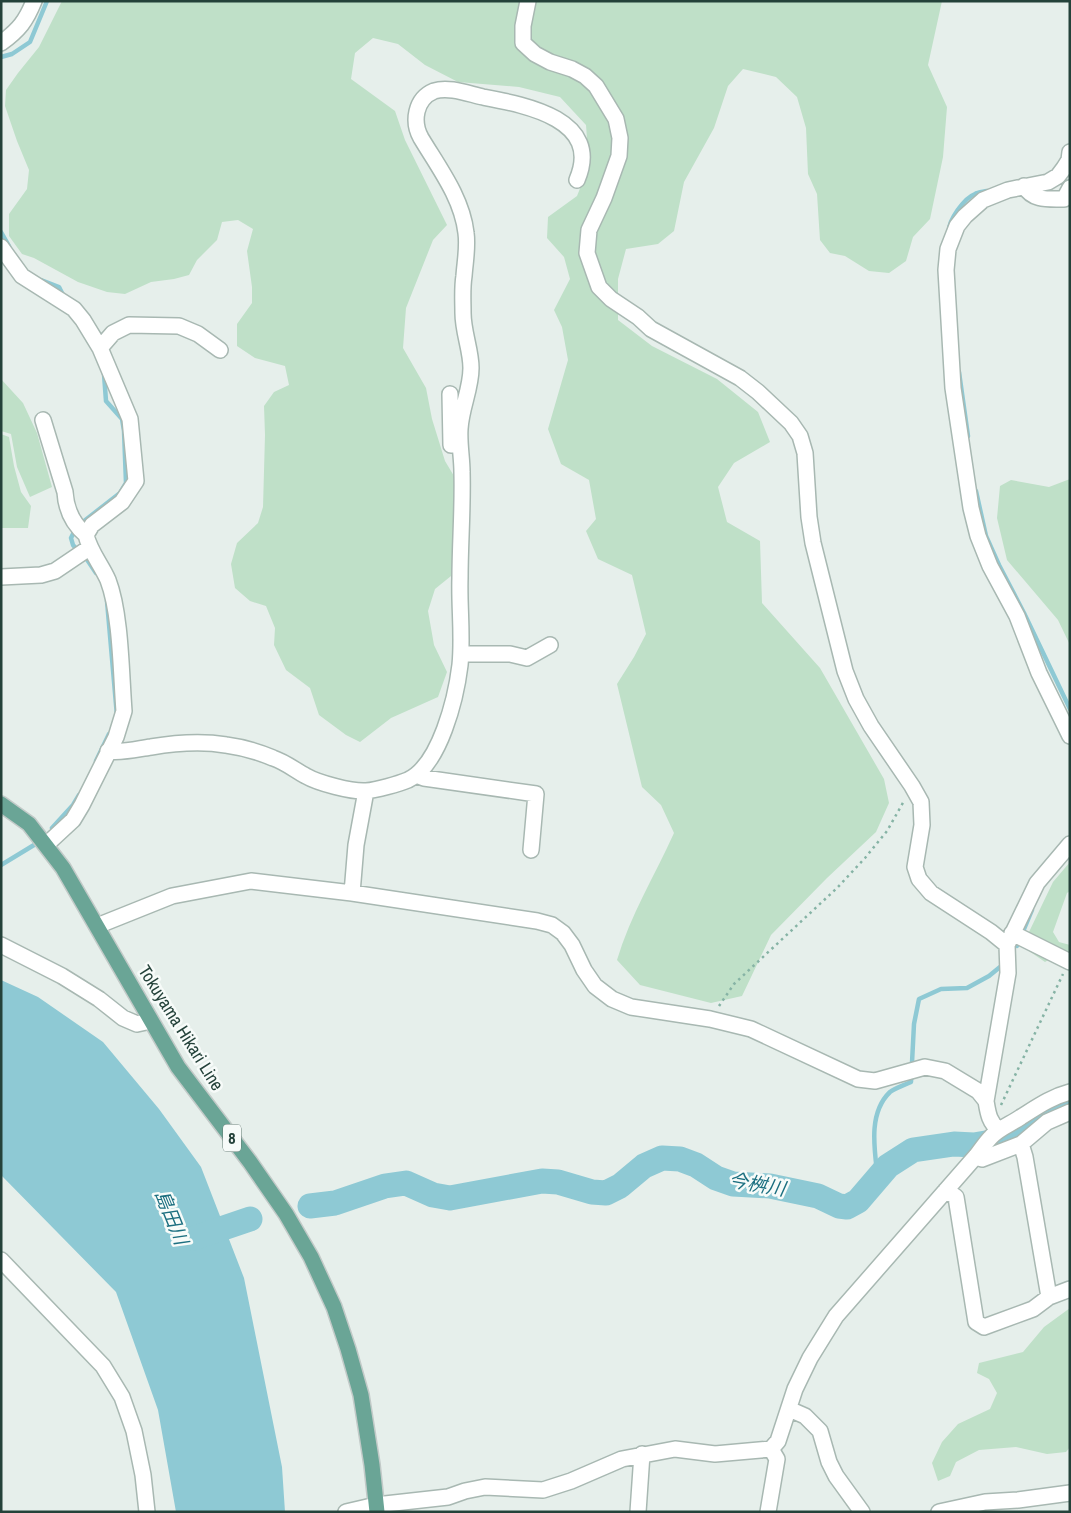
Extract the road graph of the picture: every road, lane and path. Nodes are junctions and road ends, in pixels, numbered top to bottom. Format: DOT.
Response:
graph roads {
  1 [pos="34,1"];
  2 [pos="528,1"];
  3 [pos="1,42"];
  4 [pos="1069,158"];
  5 [pos="577,180"];
  6 [pos="1024,186"];
  7 [pos="1070,188"];
  8 [pos="1,247"];
  9 [pos="100,348"];
  10 [pos="220,350"];
  11 [pos="450,394"];
  12 [pos="43,420"];
  13 [pos="462,474"];
  14 [pos="87,542"];
  15 [pos="1,577"];
  16 [pos="550,645"];
  17 [pos="461,654"];
  18 [pos="1070,736"];
  19 [pos="108,751"];
  20 [pos="416,775"];
  21 [pos="912,786"];
  22 [pos="366,791"];
  23 [pos="1,804"];
  24 [pos="1070,844"];
  25 [pos="46,845"];
  26 [pos="531,850"];
  27 [pos="352,893"];
  28 [pos="97,926"];
  29 [pos="1009,939"];
  30 [pos="1,945"];
  31 [pos="1069,962"];
  32 [pos="710,1019"];
  33 [pos="150,1021"];
  34 [pos="1070,1092"];
  35 [pos="986,1101"];
  36 [pos="1070,1112"];
  37 [pos="995,1127"];
  38 [pos="1021,1144"];
  39 [pos="976,1156"];
  40 [pos="946,1190"];
  41 [pos="1,1260"];
  42 [pos="1070,1289"];
  43 [pos="1049,1297"];
  44 [pos="789,1408"];
  45 [pos="771,1449"];
  46 [pos="642,1454"];
  47 [pos="1070,1493"];
  48 [pos="372,1509"];
  49 [pos="147,1512"];
  50 [pos="346,1512"];
  51 [pos="638,1512"];
  52 [pos="768,1512"];
  53 [pos="862,1512"];
  54 [pos="939,1512"];
  1 -- 3 [label="street"];
  2 -- 21 [label="street"];
  4 -- 6 [label="street"];
  5 -- 13 [label="street"];
  6 -- 7 [label="street"];
  6 -- 18 [label="street"];
  8 -- 9 [label="street"];
  9 -- 10 [label="street"];
  9 -- 14 [label="street"];
  11 -- 13 [label="street"];
  12 -- 14 [label="street"];
  13 -- 17 [label="street"];
  14 -- 15 [label="street"];
  14 -- 19 [label="street"];
  16 -- 17 [label="street"];
  17 -- 20 [label="street"];
  19 -- 22 [label="street"];
  19 -- 25 [label="street"];
  20 -- 22 [label="street"];
  20 -- 26 [label="street"];
  21 -- 29 [label="street"];
  21 -- 32 [label="path"];
  22 -- 27 [label="street"];
  23 -- 25 [label="main road, Tokuyama Hikari Line / 8"];
  24 -- 29 [label="street"];
  25 -- 28 [label="main road, Tokuyama Hikari Line / 8"];
  27 -- 28 [label="street"];
  27 -- 32 [label="street"];
  28 -- 33 [label="main road, Tokuyama Hikari Line / 8"];
  29 -- 31 [label="street"];
  29 -- 35 [label="street"];
  30 -- 33 [label="street"];
  31 -- 37 [label="path"];
  32 -- 35 [label="street"];
  33 -- 48 [label="main road, Tokuyama Hikari Line / 8"];
  34 -- 37 [label="street"];
  35 -- 37 [label="street"];
  36 -- 38 [label="street"];
  37 -- 39 [label="street"];
  38 -- 39 [label="street"];
  38 -- 43 [label="street"];
  39 -- 40 [label="street"];
  40 -- 43 [label="street"];
  40 -- 44 [label="street"];
  41 -- 49 [label="street"];
  42 -- 43 [label="street"];
  44 -- 45 [label="street"];
  44 -- 53 [label="street"];
  45 -- 46 [label="street"];
  45 -- 52 [label="street"];
  46 -- 48 [label="street"];
  46 -- 51 [label="street"];
  47 -- 54 [label="street"];
  48 -- 50 [label="street"];
}
